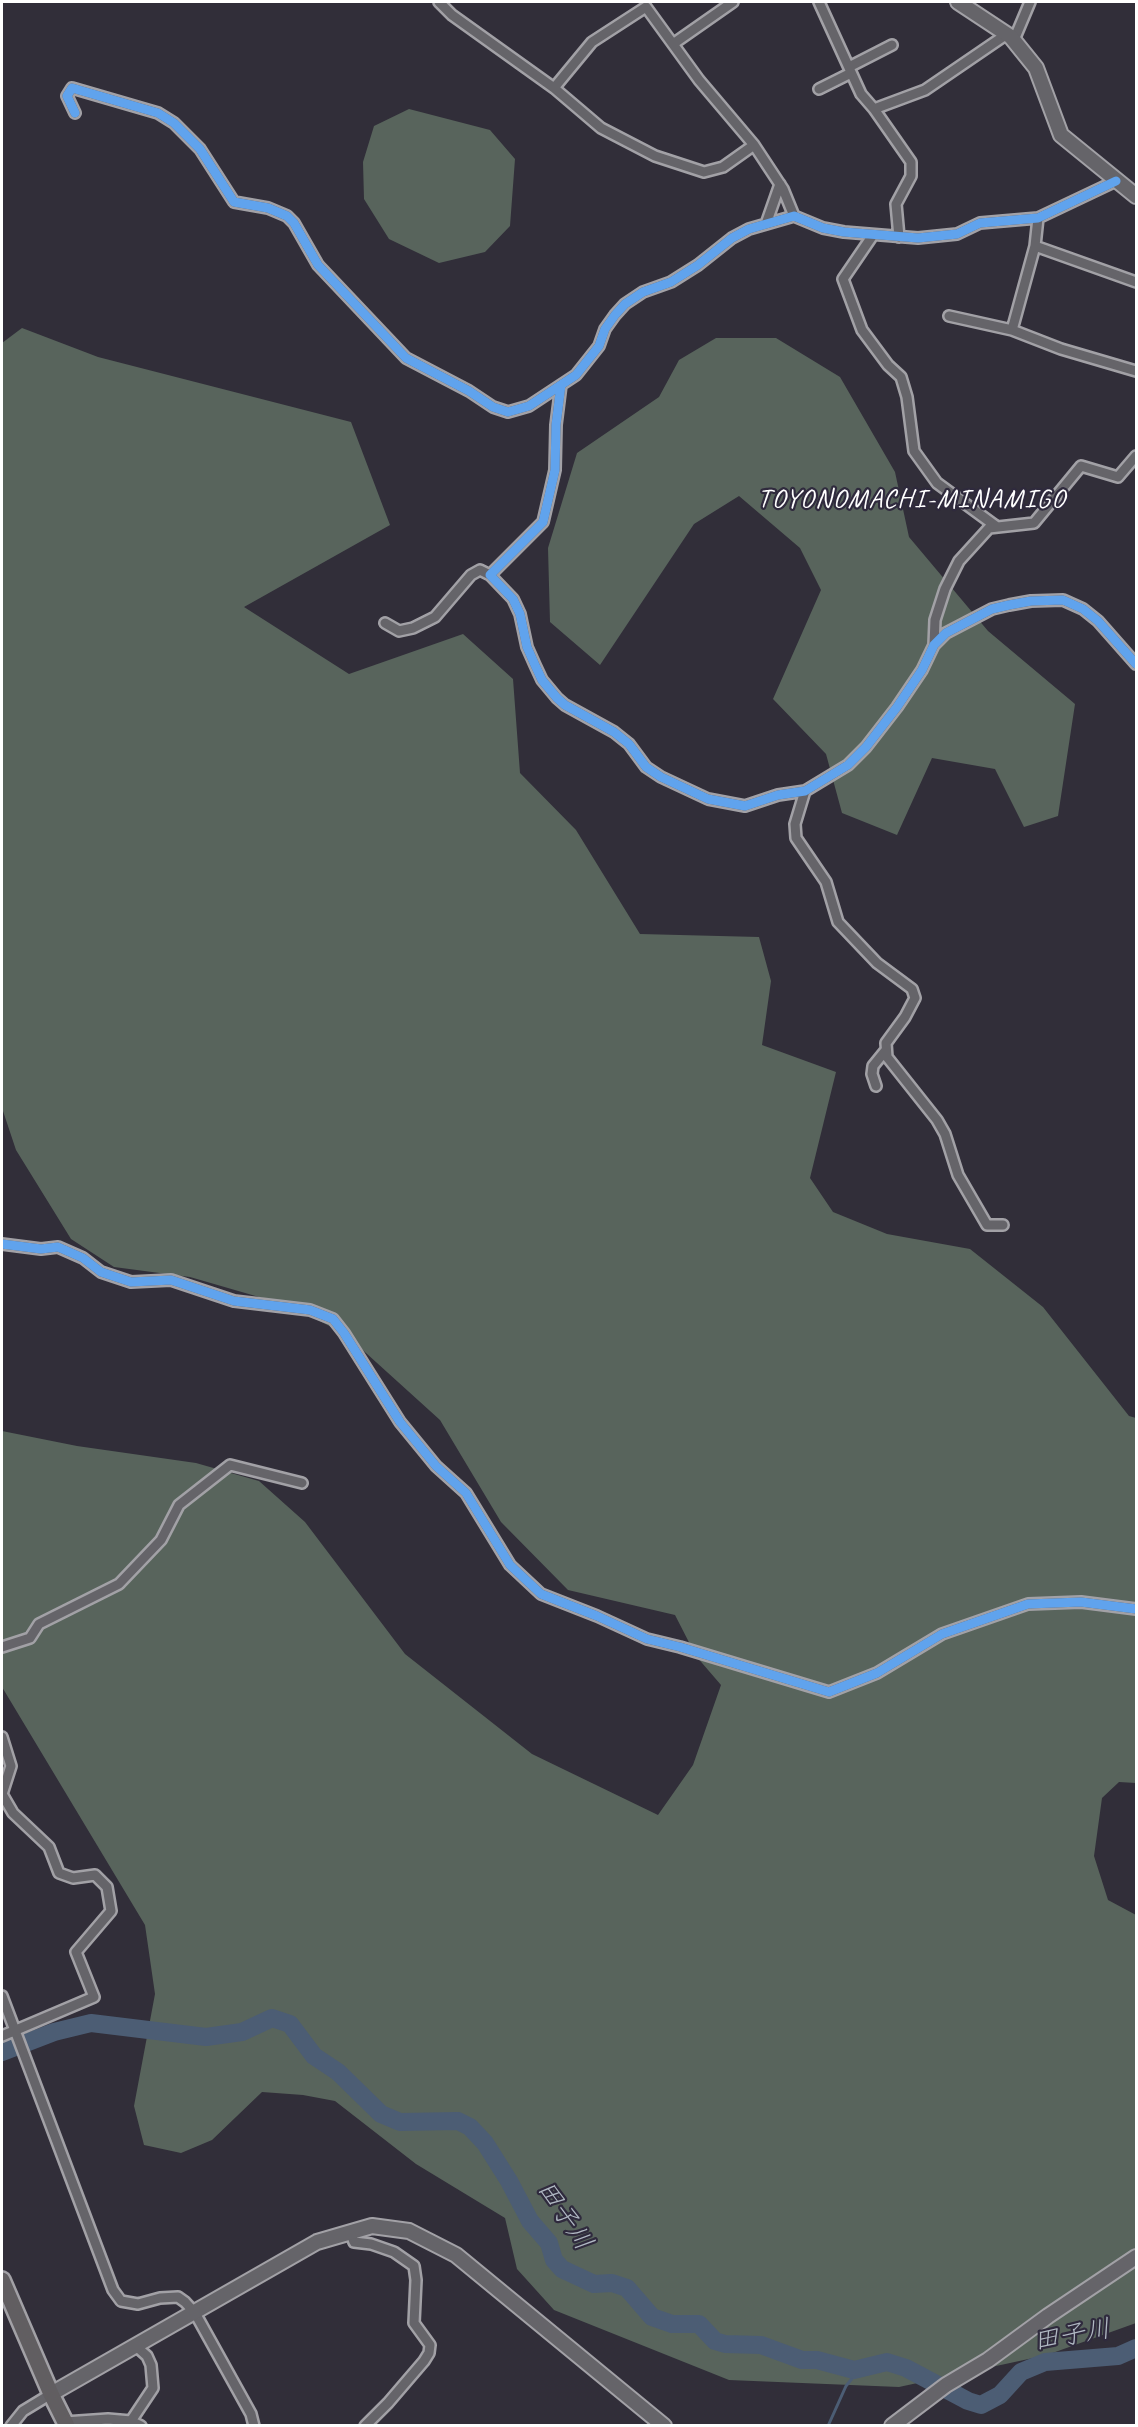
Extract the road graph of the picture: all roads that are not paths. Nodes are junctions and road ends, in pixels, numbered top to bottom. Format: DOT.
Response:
graph roads {
  1 [pos="438,2"];
  2 [pos="733,2"];
  3 [pos="819,2"];
  4 [pos="958,2"];
  5 [pos="1030,2"];
  6 [pos="1011,37"];
  7 [pos="673,44"];
  8 [pos="892,45"];
  9 [pos="850,70"];
  10 [pos="554,88"];
  11 [pos="819,89"];
  12 [pos="874,109"];
  13 [pos="75,113"];
  14 [pos="754,145"];
  15 [pos="1116,181"];
  16 [pos="780,184"];
  17 [pos="1137,196"];
  18 [pos="794,216"];
  19 [pos="1038,218"];
  20 [pos="766,224"];
  21 [pos="873,235"];
  22 [pos="899,237"];
  23 [pos="1035,246"];
  24 [pos="1137,282"];
  25 [pos="949,316"];
  26 [pos="1012,330"];
  27 [pos="1137,371"];
  28 [pos="561,385"];
  29 [pos="1137,456"];
  30 [pos="997,527"];
  31 [pos="490,575"];
  32 [pos="385,623"];
  33 [pos="934,645"];
  34 [pos="1137,664"];
  35 [pos="805,791"];
  36 [pos="886,1050"];
  37 [pos="876,1086"];
  38 [pos="1003,1225"];
  39 [pos="2,1244"];
  40 [pos="302,1483"];
  41 [pos="1137,1609"];
  42 [pos="2,1647"];
  43 [pos="2,1737"];
  44 [pos="2,1996"];
  45 [pos="17,2033"];
  46 [pos="2,2036"];
  47 [pos="350,2231"];
  48 [pos="1137,2257"];
  49 [pos="2,2280"];
  50 [pos="195,2313"];
  51 [pos="137,2347"];
  52 [pos="51,2394"];
  53 [pos="131,2421"];
  54 [pos="66,2424"];
  55 [pos="11,2426"];
  56 [pos="141,2426"];
  57 [pos="254,2426"];
  58 [pos="365,2426"];
  59 [pos="664,2426"];
  60 [pos="892,2426"];
  1 -- 10 [label="street"];
  2 -- 7 [label="street"];
  3 -- 9 [label="street"];
  4 -- 6 [label="street"];
  5 -- 6 [label="street"];
  6 -- 12 [label="street"];
  6 -- 15 [label="street"];
  7 -- 10 [label="street"];
  7 -- 14 [label="street"];
  8 -- 9 [label="street"];
  9 -- 11 [label="street"];
  9 -- 12 [label="street"];
  10 -- 14 [label="street"];
  12 -- 22 [label="street"];
  13 -- 28 [label="street"];
  14 -- 16 [label="street"];
  15 -- 17 [label="street"];
  15 -- 19 [label="street"];
  16 -- 18 [label="street"];
  16 -- 20 [label="street"];
  18 -- 20 [label="street"];
  18 -- 21 [label="street"];
  19 -- 22 [label="street"];
  19 -- 23 [label="street"];
  20 -- 28 [label="street"];
  21 -- 22 [label="street"];
  21 -- 30 [label="street"];
  23 -- 24 [label="street"];
  23 -- 26 [label="street"];
  25 -- 26 [label="street"];
  26 -- 27 [label="street"];
  28 -- 31 [label="street"];
  29 -- 30 [label="street"];
  30 -- 33 [label="street"];
  31 -- 32 [label="street"];
  31 -- 35 [label="street"];
  33 -- 34 [label="street"];
  33 -- 35 [label="street"];
  35 -- 36 [label="street"];
  36 -- 37 [label="street"];
  36 -- 38 [label="street"];
  39 -- 41 [label="street"];
  40 -- 42 [label="street"];
  43 -- 45 [label="street"];
  44 -- 45 [label="street"];
  45 -- 46 [label="street"];
  45 -- 50 [label="street"];
  47 -- 50 [label="street"];
  47 -- 58 [label="street"];
  47 -- 59 [label="street"];
  48 -- 60 [label="street"];
  49 -- 52 [label="main road"];
  50 -- 51 [label="street"];
  50 -- 57 [label="street"];
  51 -- 52 [label="street"];
  51 -- 53 [label="street"];
  52 -- 54 [label="main road"];
  52 -- 55 [label="street"];
  53 -- 54 [label="street"];
  53 -- 56 [label="street"];
}
